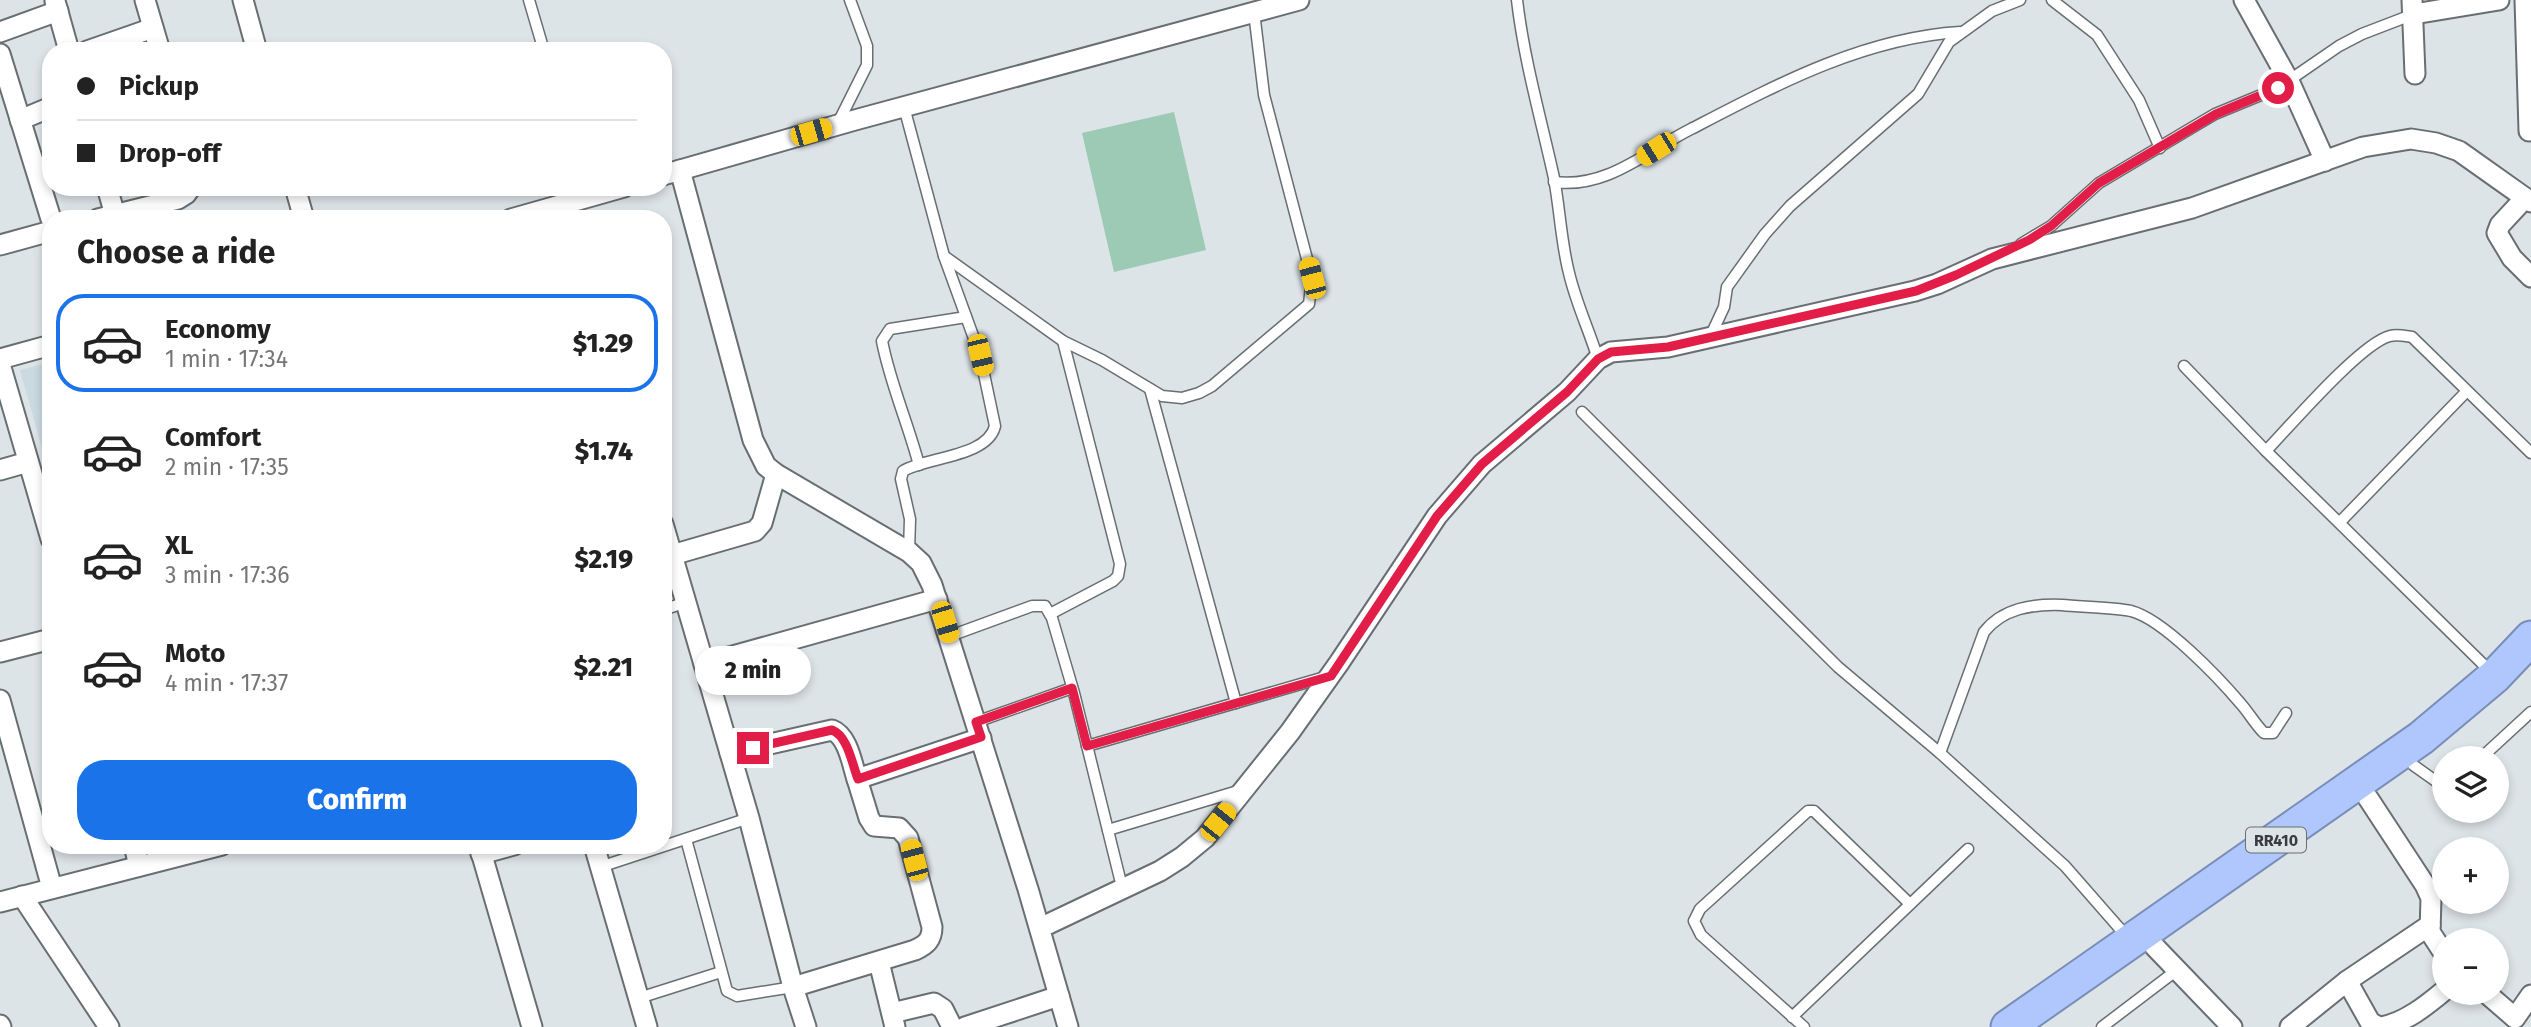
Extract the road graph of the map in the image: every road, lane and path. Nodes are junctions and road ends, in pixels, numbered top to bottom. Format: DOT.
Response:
graph roads {
  1 [pos="145,0"];
  2 [pos="243,0"];
  3 [pos="529,0"];
  4 [pos="850,0"];
  5 [pos="1299,0"];
  6 [pos="1517,0"];
  7 [pos="2020,0"];
  8 [pos="2052,0"];
  9 [pos="2244,0"];
  10 [pos="2499,0"];
  11 [pos="2525,0"];
  12 [pos="56,6"];
  13 [pos="2413,7"];
  14 [pos="1254,12"];
  15 [pos="153,29"];
  16 [pos="0,32"];
  17 [pos="1960,32"];
  18 [pos="66,42"];
  19 [pos="114,42"];
  20 [pos="157,42"];
  21 [pos="255,42"];
  22 [pos="541,42"];
  23 [pos="0,54"];
  24 [pos="2415,75"];
  25 [pos="2289,82"];
  26 [pos="904,107"];
  27 [pos="42,111"];
  28 [pos="20,120"];
  29 [pos="837,125"];
  30 [pos="2529,131"];
  31 [pos="2160,148"];
  32 [pos="2325,161"];
  33 [pos="672,173"];
  34 [pos="1555,182"];
  35 [pos="42,190"];
  36 [pos="183,196"];
  37 [pos="599,196"];
  38 [pos="2528,200"];
  39 [pos="582,202"];
  40 [pos="135,210"];
  41 [pos="549,210"];
  42 [pos="42,233"];
  43 [pos="0,245"];
  44 [pos="944,256"];
  45 [pos="1992,259"];
  46 [pos="2531,277"];
  47 [pos="966,317"];
  48 [pos="1711,335"];
  49 [pos="1063,341"];
  50 [pos="42,348"];
  51 [pos="1598,359"];
  52 [pos="0,362"];
  53 [pos="2184,366"];
  54 [pos="1150,389"];
  55 [pos="2466,392"];
  56 [pos="1582,412"];
  57 [pos="2266,451"];
  58 [pos="2531,453"];
  59 [pos="29,462"];
  60 [pos="919,465"];
  61 [pos="0,470"];
  62 [pos="776,474"];
  63 [pos="42,507"];
  64 [pos="2340,522"];
  65 [pos="909,552"];
  66 [pos="672,555"];
  67 [pos="937,599"];
  68 [pos="686,602"];
  69 [pos="672,607"];
  70 [pos="1050,614"];
  71 [pos="950,636"];
  72 [pos="2531,638"];
  73 [pos="42,641"];
  74 [pos="0,652"];
  75 [pos="704,664"];
  76 [pos="2531,664"];
  77 [pos="1331,676"];
  78 [pos="2495,676"];
  79 [pos="1072,688"];
  80 [pos="0,700"];
  81 [pos="1236,703"];
  82 [pos="2531,712"];
  83 [pos="2286,713"];
  84 [pos="979,730"];
  85 [pos="1087,746"];
  86 [pos="2494,746"];
  87 [pos="730,753"];
  88 [pos="1940,753"];
  89 [pos="2413,765"];
  90 [pos="2432,778"];
  91 [pos="858,779"];
  92 [pos="1244,789"];
  93 [pos="2368,798"];
  94 [pos="749,818"];
  95 [pos="1108,830"];
  96 [pos="685,839"];
  97 [pos="672,843"];
  98 [pos="1968,849"];
  99 [pos="42,852"];
  100 [pos="43,854"];
  101 [pos="136,854"];
  102 [pos="186,854"];
  103 [pos="481,854"];
  104 [pos="596,854"];
  105 [pos="639,854"];
  106 [pos="139,866"];
  107 [pos="600,867"];
  108 [pos="1122,887"];
  109 [pos="52,888"];
  110 [pos="23,896"];
  111 [pos="0,902"];
  112 [pos="1910,904"];
  113 [pos="2430,925"];
  114 [pos="1040,928"];
  115 [pos="2432,934"];
  116 [pos="2154,953"];
  117 [pos="878,962"];
  118 [pos="721,972"];
  119 [pos="2347,981"];
  120 [pos="793,987"];
  121 [pos="2531,995"];
  122 [pos="1059,996"];
  123 [pos="639,998"];
  124 [pos="2432,998"];
  125 [pos="2498,1005"];
  126 [pos="1792,1017"];
  127 [pos="894,1020"];
  128 [pos="2518,1024"];
  129 [pos="109,1027"];
  130 [pos="532,1027"];
  131 [pos="648,1027"];
  132 [pos="806,1027"];
  133 [pos="952,1027"];
  134 [pos="965,1027"];
  135 [pos="1068,1027"];
  136 [pos="1804,1027"];
  137 [pos="2008,1027"];
  138 [pos="2042,1027"];
  139 [pos="2102,1027"];
  140 [pos="2232,1027"];
  141 [pos="2290,1027"];
  142 [pos="2380,1027"];
  1 -- 15 [label="street"];
  2 -- 21 [label="street"];
  3 -- 22 [label="lane"];
  4 -- 29 [label="lane"];
  5 -- 14 [label="street"];
  6 -- 34 [label="lane"];
  7 -- 17 [label="lane"];
  8 -- 31 [label="lane"];
  9 -- 25 [label="street"];
  10 -- 13 [label="street"];
  11 -- 30 [label="street"];
  12 -- 16 [label="street"];
  12 -- 18 [label="street"];
  13 -- 24 [label="street"];
  13 -- 25 [label="lane"];
  14 -- 26 [label="street"];
  14 -- 54 [label="lane"];
  15 -- 19 [label="street"];
  15 -- 20 [label="street"];
  17 -- 34 [label="lane"];
  17 -- 48 [label="lane"];
  23 -- 28 [label="street"];
  25 -- 31 [label="lane"];
  25 -- 32 [label="street"];
  26 -- 29 [label="street"];
  26 -- 44 [label="lane"];
  27 -- 28 [label="street"];
  28 -- 35 [label="street"];
  29 -- 33 [label="street"];
  31 -- 45 [label="lane"];
  32 -- 38 [label="street"];
  32 -- 45 [label="street"];
  33 -- 62 [label="street"];
  34 -- 51 [label="lane"];
  36 -- 40 [label="street"];
  37 -- 39 [label="street"];
  38 -- 46 [label="street"];
  39 -- 41 [label="street"];
  42 -- 43 [label="street"];
  44 -- 47 [label="lane"];
  44 -- 49 [label="lane"];
  45 -- 48 [label="street"];
  47 -- 60 [label="lane"];
  47 -- 60 [label="lane"];
  48 -- 51 [label="street"];
  49 -- 54 [label="lane"];
  49 -- 70 [label="lane"];
  50 -- 52 [label="street"];
  51 -- 77 [label="street"];
  52 -- 59 [label="street"];
  53 -- 57 [label="lane"];
  54 -- 81 [label="lane"];
  55 -- 57 [label="lane"];
  55 -- 58 [label="lane"];
  55 -- 64 [label="lane"];
  56 -- 88 [label="lane"];
  57 -- 64 [label="lane"];
  59 -- 61 [label="street"];
  59 -- 63 [label="street"];
  60 -- 65 [label="lane"];
  62 -- 65 [label="street"];
  62 -- 66 [label="street"];
  64 -- 78 [label="lane"];
  65 -- 67 [label="street"];
  66 -- 68 [label="street"];
  67 -- 71 [label="street"];
  67 -- 75 [label="street"];
  68 -- 69 [label="lane"];
  68 -- 75 [label="street"];
  70 -- 71 [label="lane"];
  70 -- 79 [label="lane"];
  71 -- 84 [label="street"];
  72 -- 78 [label="highway, RR410"];
  73 -- 74 [label="street"];
  75 -- 87 [label="street"];
  76 -- 89 [label="highway, RR410"];
  77 -- 81 [label="lane"];
  77 -- 92 [label="street"];
  78 -- 116 [label="highway, RR410"];
  79 -- 84 [label="lane"];
  79 -- 85 [label="lane"];
  80 -- 99 [label="street"];
  81 -- 85 [label="lane"];
  82 -- 86 [label="lane"];
  83 -- 88 [label="lane"];
  84 -- 91 [label="street"];
  84 -- 114 [label="street"];
  85 -- 95 [label="lane"];
  87 -- 91 [label="street"];
  87 -- 94 [label="street"];
  88 -- 116 [label="lane"];
  89 -- 90 [label="lane"];
  89 -- 93 [label="highway, RR410"];
  91 -- 117 [label="street"];
  92 -- 95 [label="lane"];
  92 -- 108 [label="street"];
  93 -- 113 [label="street"];
  93 -- 116 [label="highway, RR410"];
  94 -- 96 [label="lane"];
  94 -- 120 [label="street"];
  95 -- 108 [label="lane"];
  96 -- 97 [label="lane"];
  96 -- 118 [label="lane"];
  98 -- 112 [label="lane"];
  100 -- 109 [label="street"];
  101 -- 106 [label="street"];
  102 -- 106 [label="street"];
  103 -- 130 [label="street"];
  104 -- 107 [label="street"];
  105 -- 107 [label="lane"];
  106 -- 109 [label="street"];
  107 -- 123 [label="street"];
  108 -- 114 [label="street"];
  109 -- 110 [label="street"];
  110 -- 111 [label="street"];
  110 -- 129 [label="street"];
  112 -- 126 [label="lane"];
  112 -- 126 [label="lane"];
  113 -- 115 [label="street"];
  113 -- 119 [label="street"];
  114 -- 122 [label="street"];
  116 -- 137 [label="highway, RR410"];
  116 -- 138 [label="highway, RR410"];
  116 -- 139 [label="lane"];
  116 -- 140 [label="street"];
  117 -- 120 [label="street"];
  117 -- 127 [label="street"];
  118 -- 120 [label="lane"];
  118 -- 123 [label="lane"];
  119 -- 141 [label="street"];
  119 -- 142 [label="street"];
  120 -- 132 [label="street"];
  121 -- 128 [label="street"];
  122 -- 134 [label="street"];
  122 -- 135 [label="street"];
  123 -- 131 [label="street"];
  124 -- 142 [label="street"];
  125 -- 128 [label="street"];
  126 -- 136 [label="lane"];
  127 -- 133 [label="street"];
}
